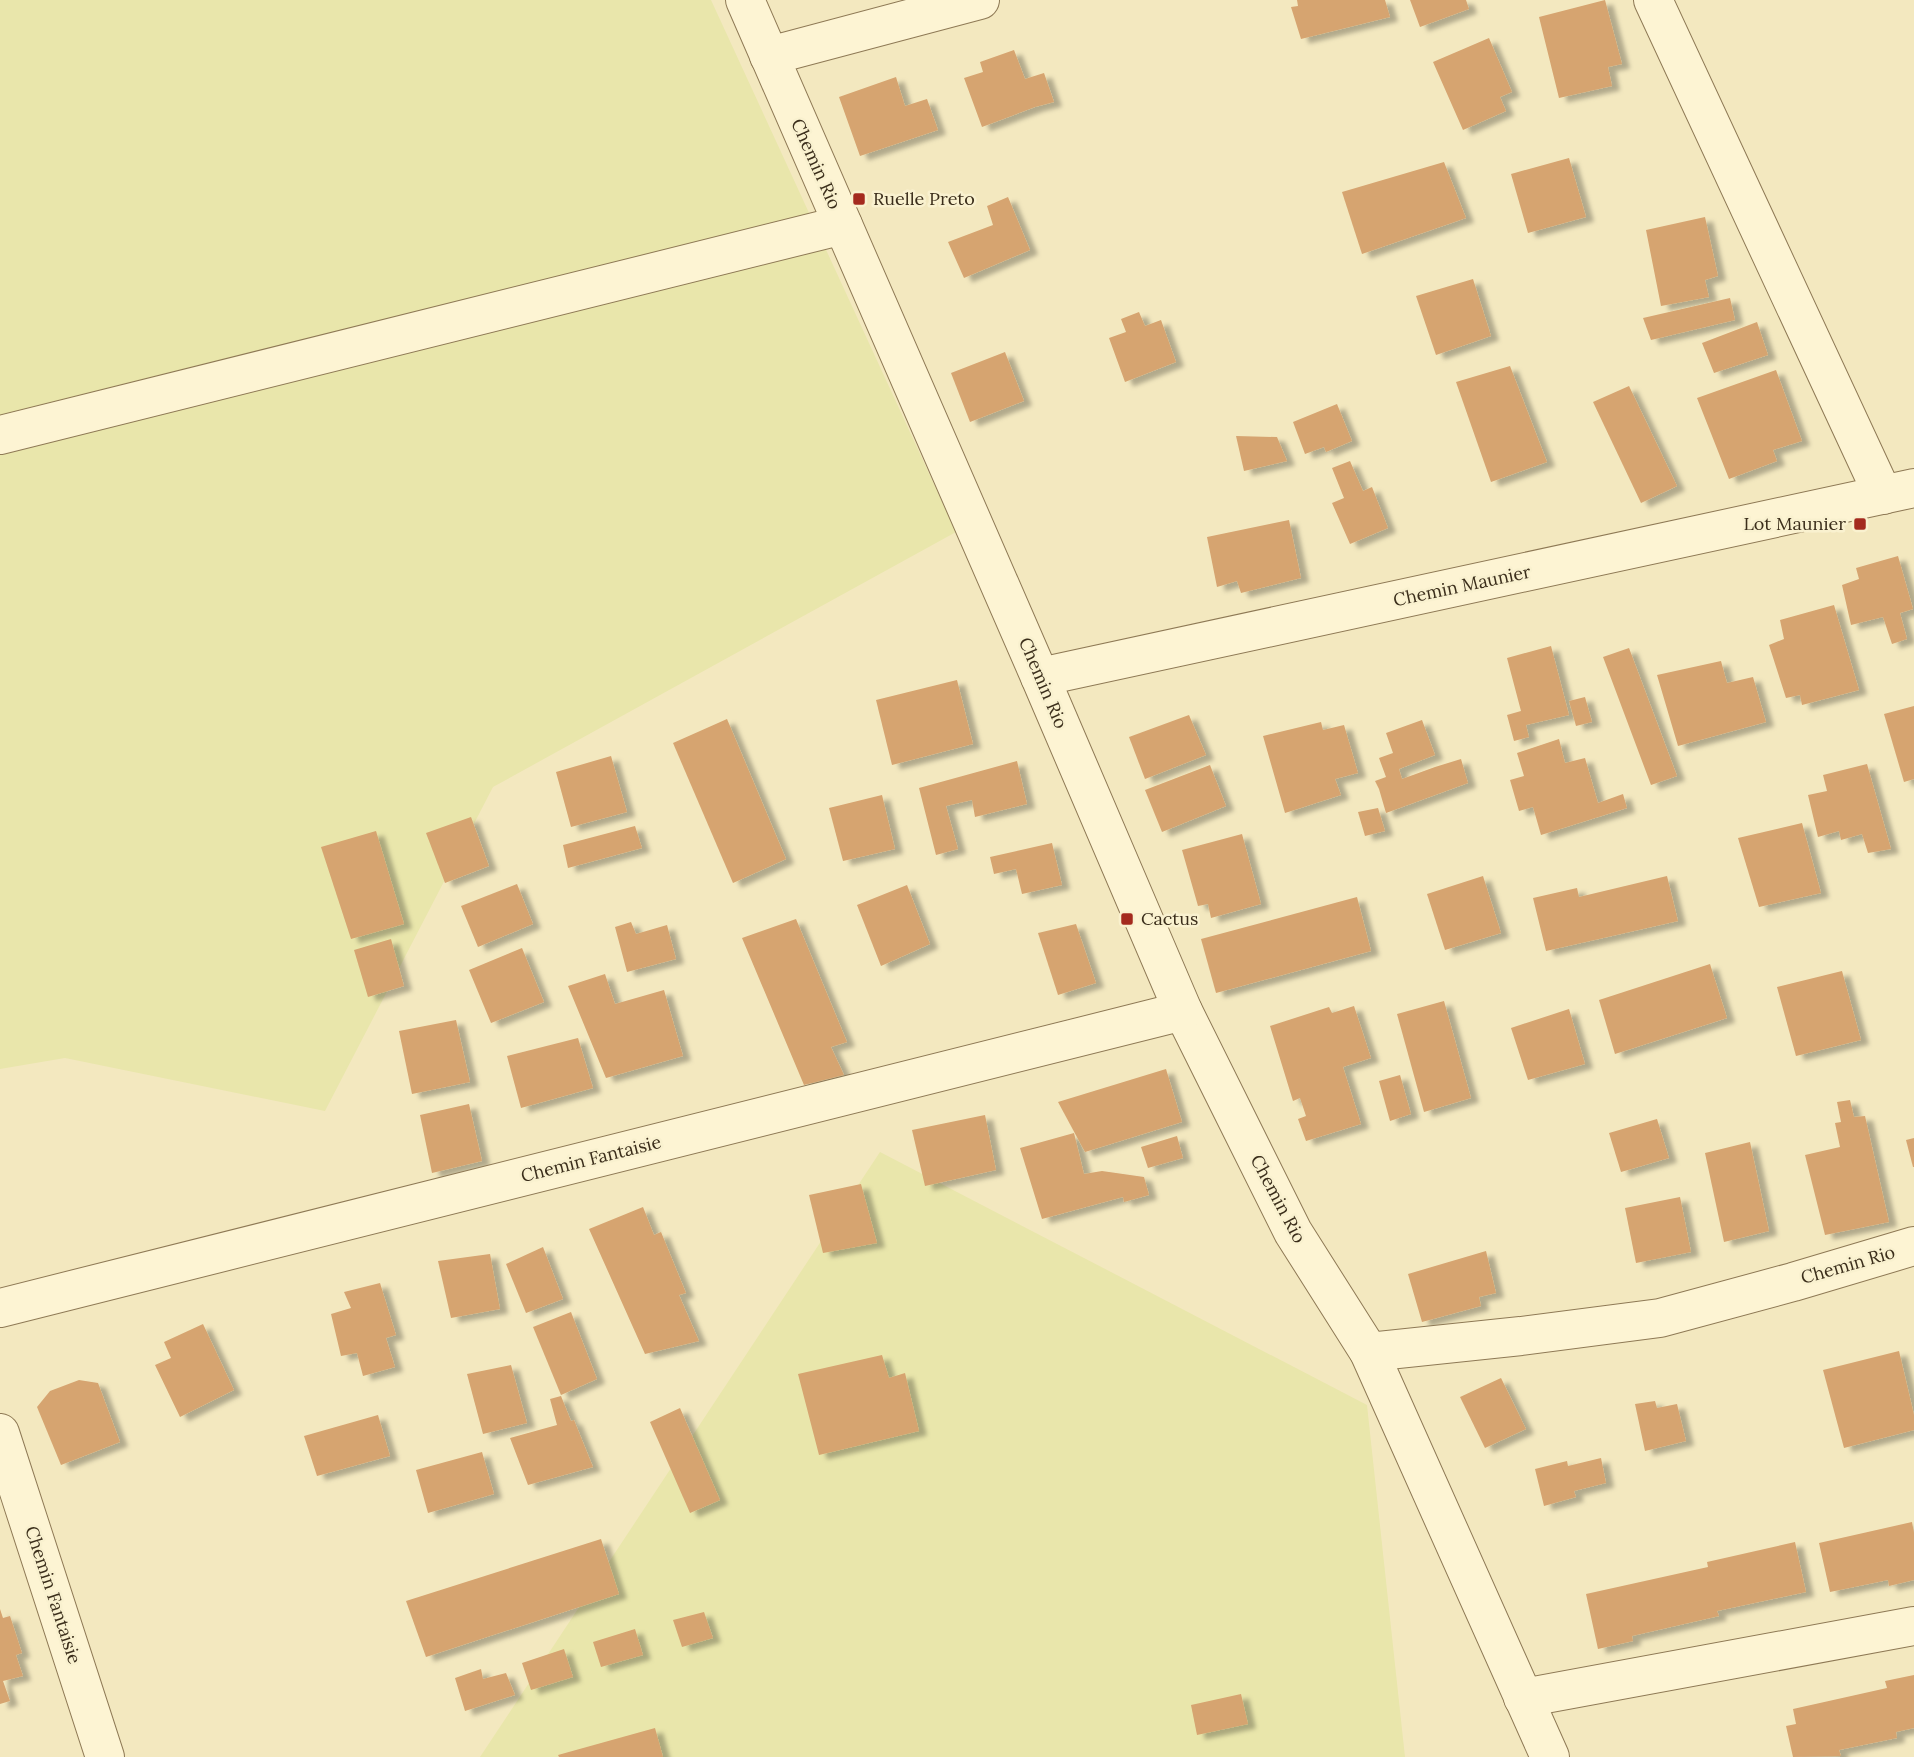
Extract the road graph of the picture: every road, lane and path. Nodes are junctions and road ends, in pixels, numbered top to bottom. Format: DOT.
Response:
graph roads {
  1 [pos="745,0"];
  2 [pos="980,0"];
  3 [pos="1653,0"];
  4 [pos="769,56"];
  5 [pos="843,225"];
  6 [pos="0,435"];
  7 [pos="1899,492"];
  8 [pos="1040,677"];
  9 [pos="1183,1011"];
  10 [pos="1914,1246"];
  11 [pos="0,1308"];
  12 [pos="1369,1352"];
  13 [pos="0,1433"];
  14 [pos="1914,1626"];
  15 [pos="1524,1698"];
  16 [pos="105,1757"];
  17 [pos="1550,1757"];
  1 -- 4 [label="street, Chemin Rio"];
  2 -- 4 [label="street"];
  3 -- 7 [label="street, Chemin Maunier"];
  4 -- 5 [label="street, Chemin Rio"];
  5 -- 6 [label="street"];
  5 -- 8 [label="street, Chemin Rio"];
  7 -- 8 [label="street, Chemin Maunier"];
  8 -- 9 [label="street, Chemin Rio"];
  9 -- 11 [label="street, Chemin Fantaisie"];
  9 -- 12 [label="street, Chemin Rio"];
  10 -- 12 [label="street, Chemin Rio"];
  12 -- 15 [label="street, Chemin Rio"];
  13 -- 16 [label="street, Chemin Fantaisie"];
  14 -- 15 [label="street"];
  15 -- 17 [label="street, Chemin Rio"];
}
